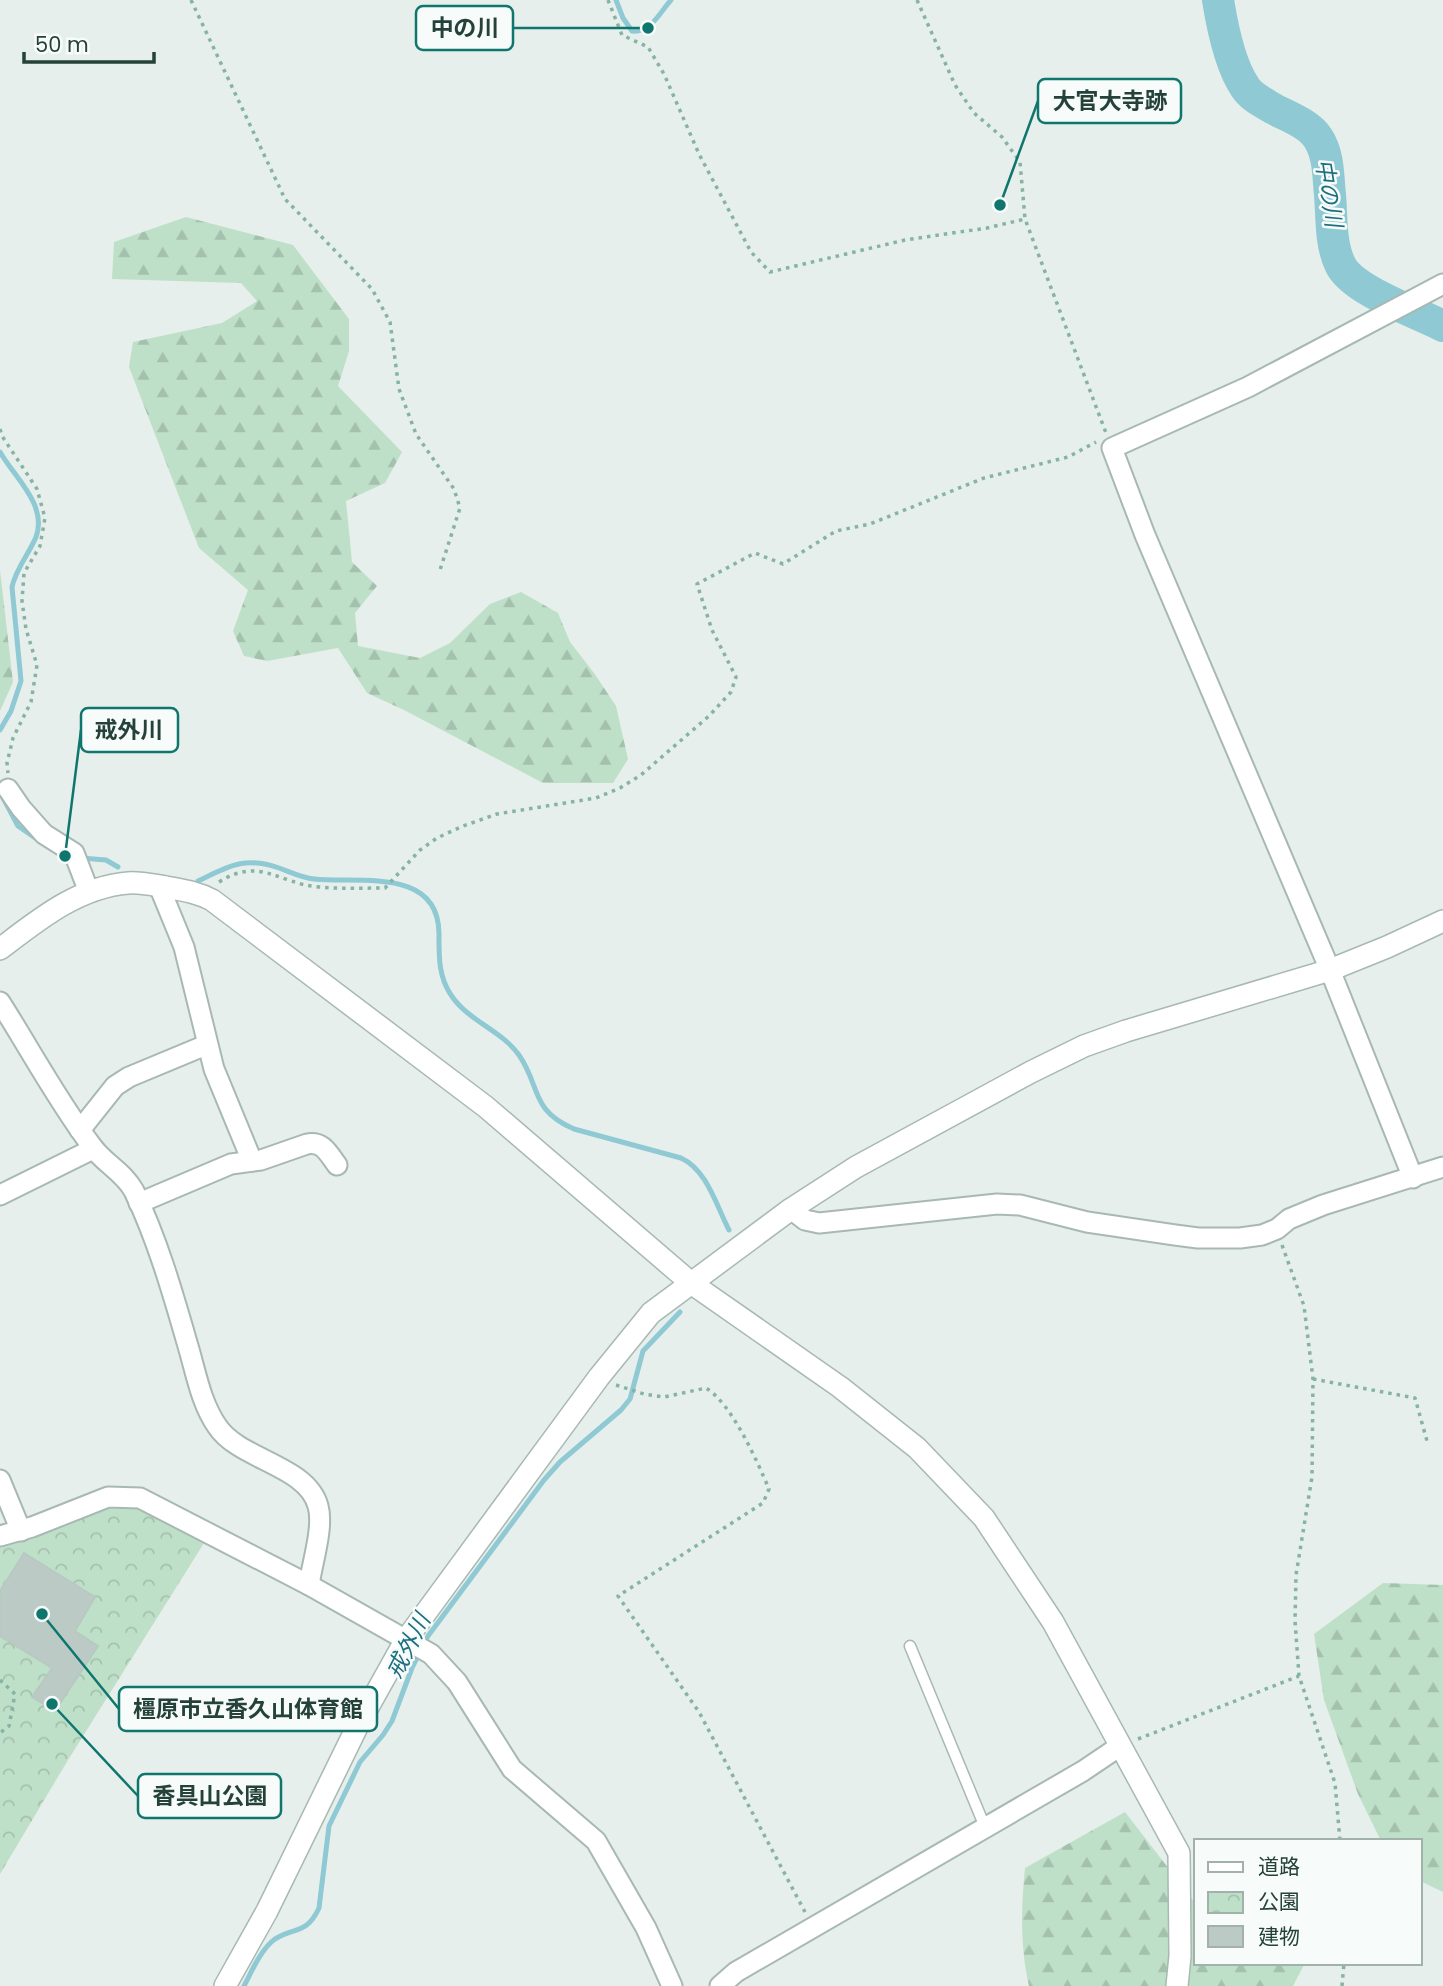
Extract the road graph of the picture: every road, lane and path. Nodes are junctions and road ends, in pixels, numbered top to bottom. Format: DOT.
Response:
graph roads {
  1 [pos="191,0"];
  2 [pos="608,0"];
  3 [pos="917,0"];
  4 [pos="1025,219"];
  5 [pos="1443,284"];
  6 [pos="0,429"];
  7 [pos="1110,442"];
  8 [pos="440,570"];
  9 [pos="8,789"];
  10 [pos="159,886"];
  11 [pos="89,892"];
  12 [pos="201,894"];
  13 [pos="1443,921"];
  14 [pos="0,949"];
  15 [pos="1330,970"];
  16 [pos="0,1002"];
  17 [pos="206,1045"];
  18 [pos="80,1130"];
  19 [pos="93,1149"];
  20 [pos="252,1161"];
  21 [pos="337,1165"];
  22 [pos="1443,1167"];
  23 [pos="1413,1178"];
  24 [pos="0,1195"];
  25 [pos="139,1203"];
  26 [pos="791,1209"];
  27 [pos="1277,1229"];
  28 [pos="691,1283"];
  29 [pos="1313,1379"];
  30 [pos="624,1389"];
  31 [pos="1427,1441"];
  32 [pos="0,1479"];
  33 [pos="21,1531"];
  34 [pos="0,1536"];
  35 [pos="309,1585"];
  36 [pos="405,1641"];
  37 [pos="910,1646"];
  38 [pos="1299,1676"];
  39 [pos="0,1680"];
  40 [pos="0,1733"];
  41 [pos="1120,1746"];
  42 [pos="985,1827"];
  43 [pos="1340,1839"];
  44 [pos="812,1927"];
  45 [pos="1343,1965"];
  46 [pos="225,1986"];
  47 [pos="672,1986"];
  48 [pos="720,1986"];
  49 [pos="1177,1986"];
  50 [pos="1342,1986"];
  1 -- 8 [label="path"];
  2 -- 4 [label="path"];
  3 -- 4 [label="path"];
  4 -- 7 [label="path"];
  5 -- 7 [label="street"];
  6 -- 9 [label="path"];
  7 -- 12 [label="path"];
  7 -- 15 [label="street"];
  9 -- 11 [label="street"];
  10 -- 11 [label="street"];
  10 -- 12 [label="street"];
  10 -- 17 [label="street"];
  11 -- 14 [label="street"];
  12 -- 28 [label="street"];
  13 -- 15 [label="street"];
  15 -- 23 [label="street"];
  15 -- 26 [label="street"];
  16 -- 18 [label="street"];
  17 -- 18 [label="street"];
  17 -- 20 [label="street"];
  18 -- 19 [label="street"];
  19 -- 24 [label="street"];
  19 -- 25 [label="street"];
  20 -- 21 [label="street"];
  20 -- 25 [label="street"];
  22 -- 23 [label="street"];
  23 -- 27 [label="street"];
  25 -- 35 [label="street"];
  26 -- 27 [label="street"];
  26 -- 28 [label="street"];
  27 -- 29 [label="path"];
  28 -- 36 [label="street"];
  28 -- 41 [label="street"];
  29 -- 31 [label="path"];
  29 -- 38 [label="path"];
  30 -- 44 [label="path"];
  32 -- 33 [label="street"];
  33 -- 34 [label="street"];
  33 -- 35 [label="street"];
  35 -- 36 [label="street"];
  36 -- 46 [label="street"];
  36 -- 47 [label="street"];
  37 -- 42 [label="lane"];
  38 -- 41 [label="path"];
  38 -- 43 [label="path"];
  39 -- 40 [label="path"];
  41 -- 42 [label="street"];
  41 -- 49 [label="street"];
  42 -- 44 [label="street"];
  44 -- 48 [label="street"];
  45 -- 50 [label="path"];
}
